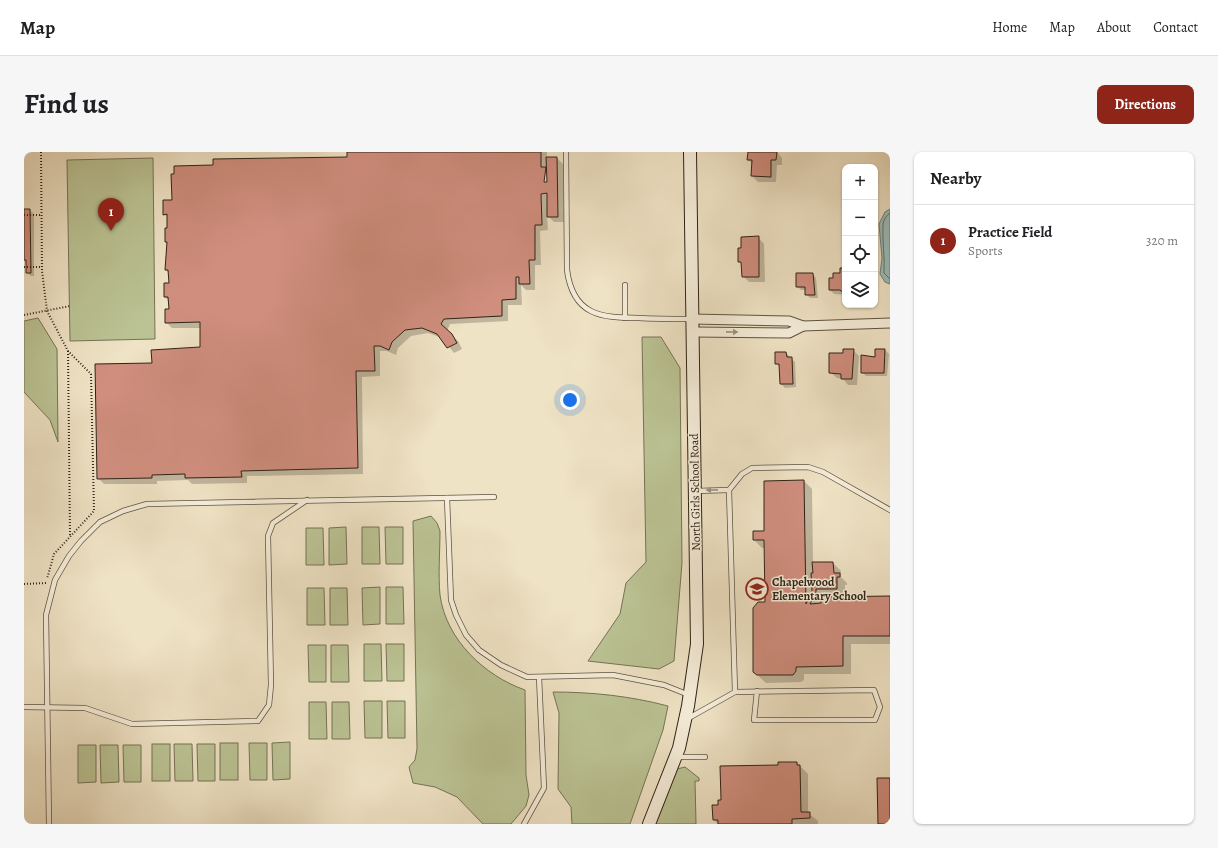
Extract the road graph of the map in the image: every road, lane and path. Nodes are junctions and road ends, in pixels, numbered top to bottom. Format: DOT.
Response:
graph roads {
  1 [pos="41,152"];
  2 [pos="566,152"];
  3 [pos="690,152"];
  4 [pos="24,215"];
  5 [pos="42,215"];
  6 [pos="24,267"];
  7 [pos="42,267"];
  8 [pos="625,284"];
  9 [pos="70,306"];
  10 [pos="46,311"];
  11 [pos="24,315"];
  12 [pos="625,318"];
  13 [pos="692,319"];
  14 [pos="890,323"];
  15 [pos="803,326"];
  16 [pos="693,332"];
  17 [pos="68,351"];
  18 [pos="729,490"];
  19 [pos="695,491"];
  20 [pos="494,497"];
  21 [pos="447,498"];
  22 [pos="307,500"];
  23 [pos="890,510"];
  24 [pos="70,536"];
  25 [pos="24,584"];
  26 [pos="539,677"];
  27 [pos="756,691"];
  28 [pos="735,692"];
  29 [pos="690,695"];
  30 [pos="24,707"];
  31 [pos="47,707"];
  32 [pos="686,720"];
  33 [pos="676,757"];
  34 [pos="705,757"];
  35 [pos="49,824"];
  36 [pos="524,824"];
  37 [pos="649,824"];
  1 -- 5 [label="path"];
  2 -- 12 [label="lane"];
  3 -- 13 [label="main road, North Girls School Road"];
  4 -- 5 [label="path"];
  5 -- 7 [label="path"];
  6 -- 7 [label="path"];
  7 -- 10 [label="path"];
  8 -- 12 [label="lane"];
  9 -- 10 [label="path"];
  10 -- 11 [label="path"];
  10 -- 17 [label="path"];
  12 -- 13 [label="lane"];
  13 -- 15 [label="street"];
  13 -- 16 [label="main road, North Girls School Road"];
  14 -- 15 [label="street"];
  16 -- 15 [label="street, one-way"];
  16 -- 19 [label="main road, North Girls School Road"];
  17 -- 24 [label="path"];
  17 -- 24 [label="path"];
  18 -- 19 [label="lane, one-way"];
  18 -- 23 [label="lane"];
  18 -- 28 [label="lane"];
  19 -- 29 [label="main road, North Girls School Road"];
  20 -- 21 [label="lane"];
  21 -- 22 [label="lane"];
  21 -- 26 [label="lane"];
  22 -- 31 [label="lane"];
  22 -- 31 [label="lane"];
  24 -- 25 [label="path"];
  26 -- 29 [label="lane"];
  26 -- 36 [label="lane"];
  27 -- 27 [label="lane"];
  27 -- 28 [label="lane"];
  28 -- 32 [label="lane"];
  29 -- 32 [label="main road, North Girls School Road"];
  30 -- 31 [label="lane"];
  31 -- 35 [label="lane"];
  32 -- 33 [label="main road, North Girls School Road"];
  33 -- 34 [label="lane"];
  33 -- 37 [label="main road, North Girls School Road"];
}
